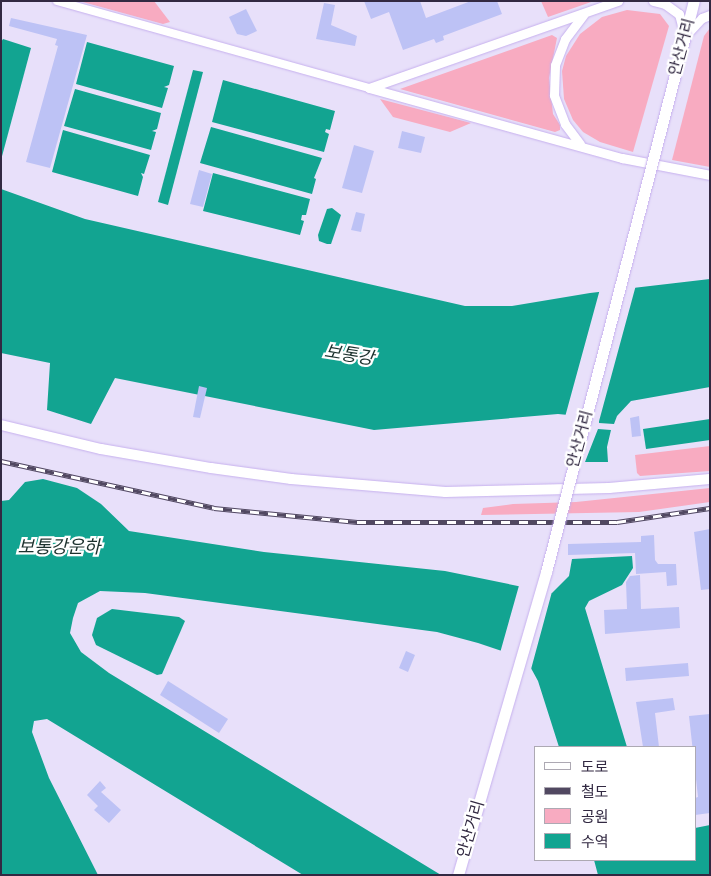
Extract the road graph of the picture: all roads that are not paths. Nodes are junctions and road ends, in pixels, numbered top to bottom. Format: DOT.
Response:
graph roads {
  1 [pos="57,1"];
  2 [pos="618,1"];
  3 [pos="653,1"];
  4 [pos="694,1"];
  5 [pos="584,14"];
  6 [pos="710,15"];
  7 [pos="685,36"];
  8 [pos="369,88"];
  9 [pos="580,144"];
  10 [pos="710,175"];
  11 [pos="1,425"];
  12 [pos="710,479"];
  13 [pos="458,875"];
  1 -- 8 [label="street"];
  2 -- 5 [label="street"];
  3 -- 7 [label="street"];
  4 -- 7 [label="main road, 안산거리"];
  5 -- 8 [label="street"];
  5 -- 9 [label="street"];
  6 -- 7 [label="street"];
  7 -- 13 [label="main road, 안산거리, bridge"];
  8 -- 9 [label="street"];
  9 -- 10 [label="street"];
  11 -- 12 [label="main road"];
}
